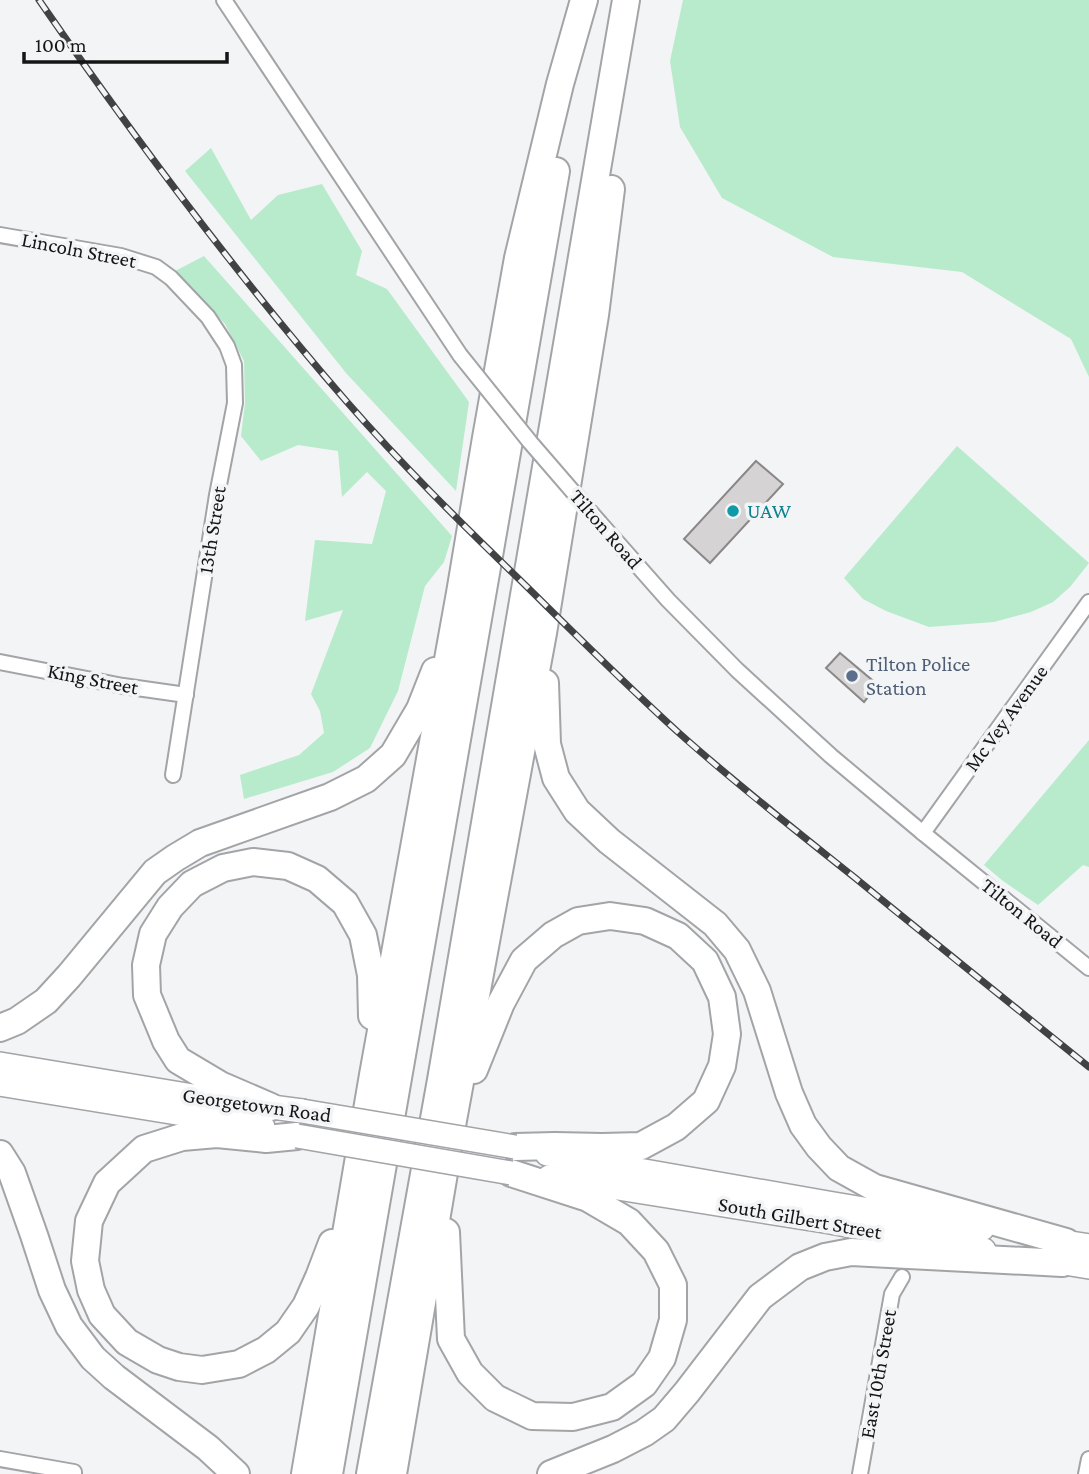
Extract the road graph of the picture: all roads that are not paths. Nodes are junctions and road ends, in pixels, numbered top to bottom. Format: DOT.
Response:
graph roads {
  1 [pos="223,0"];
  2 [pos="585,0"];
  3 [pos="626,0"];
  4 [pos="636,0"];
  5 [pos="0,235"];
  6 [pos="234,365"];
  7 [pos="460,593"];
  8 [pos="1089,602"];
  9 [pos="543,633"];
  10 [pos="0,662"];
  11 [pos="186,695"];
  12 [pos="173,775"];
  13 [pos="923,833"];
  14 [pos="1086,960"];
  15 [pos="0,1028"];
  16 [pos="0,1064"];
  17 [pos="373,1075"];
  18 [pos="0,1084"];
  19 [pos="271,1107"];
  20 [pos="453,1120"];
  21 [pos="299,1124"];
  22 [pos="0,1154"];
  23 [pos="513,1160"];
  24 [pos="355,1182"];
  25 [pos="444,1183"];
  26 [pos="1073,1250"];
  27 [pos="1089,1267"];
  28 [pos="902,1277"];
  29 [pos="0,1459"];
  30 [pos="74,1473"];
  31 [pos="236,1474"];
  32 [pos="304,1474"];
  33 [pos="329,1474"];
  34 [pos="370,1474"];
  35 [pos="393,1474"];
  36 [pos="551,1474"];
  37 [pos="860,1474"];
  1 -- 13 [label="street, Tilton Road, bridge"];
  2 -- 7 [label="highway"];
  2 -- 33 [label="highway"];
  3 -- 34 [label="highway"];
  4 -- 9 [label="highway"];
  5 -- 6 [label="street, Lincoln Street"];
  6 -- 11 [label="street, 13th Street"];
  7 -- 15 [label="highway"];
  7 -- 17 [label="highway"];
  8 -- 13 [label="street, Mc Vey Avenue"];
  9 -- 20 [label="highway"];
  9 -- 26 [label="highway"];
  10 -- 11 [label="street, King Street"];
  11 -- 12 [label="street, 13th Street"];
  13 -- 14 [label="street, Tilton Road"];
  16 -- 19 [label="main road, Georgetown Road"];
  17 -- 19 [label="highway"];
  17 -- 24 [label="highway"];
  18 -- 21 [label="main road, Georgetown Road"];
  19 -- 21 [label="main road, Georgetown Road"];
  20 -- 23 [label="highway"];
  20 -- 25 [label="highway"];
  21 -- 23 [label="main road, Georgetown Road, bridge"];
  21 -- 24 [label="highway"];
  22 -- 31 [label="highway"];
  23 -- 25 [label="highway"];
  23 -- 26 [label="main road, South Gilbert Street"];
  24 -- 32 [label="highway"];
  25 -- 35 [label="highway"];
  26 -- 27 [label="main road, South Gilbert Street"];
  26 -- 36 [label="highway"];
  28 -- 37 [label="street, East 10th Street"];
  29 -- 30 [label="street"];
}
